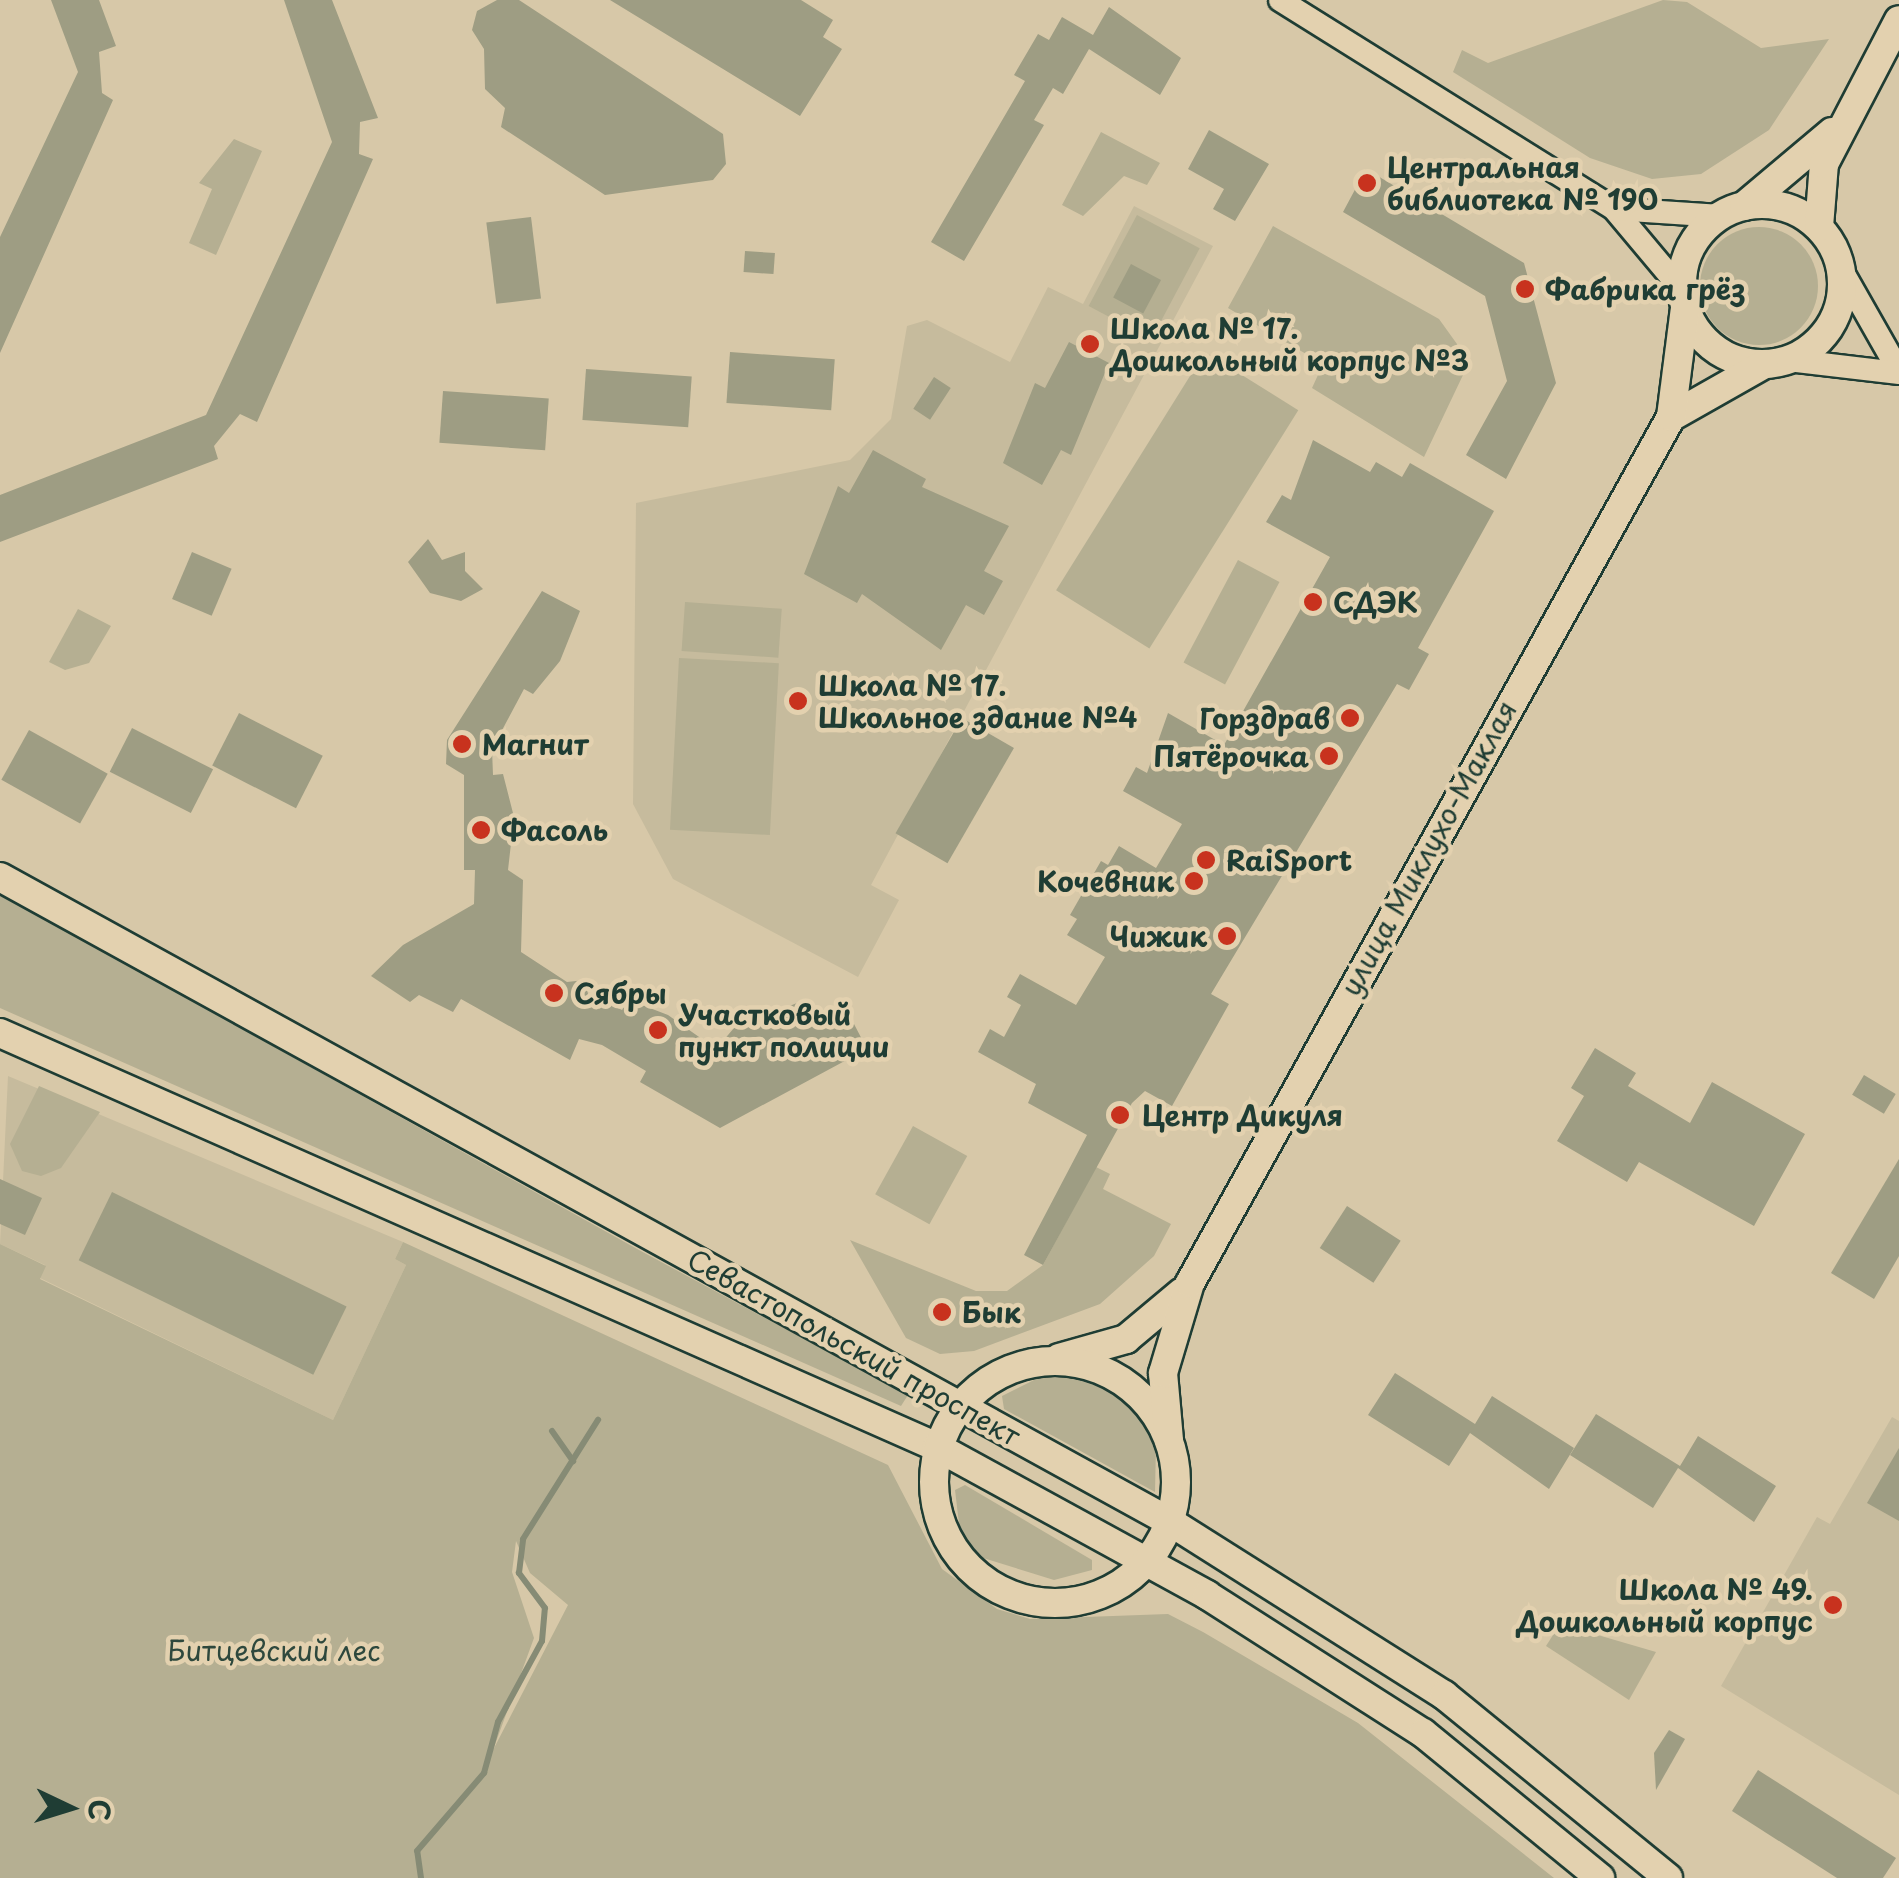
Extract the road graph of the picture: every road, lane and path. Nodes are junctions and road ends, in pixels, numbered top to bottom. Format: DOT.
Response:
graph roads {
  1 [pos="1280,0"];
  2 [pos="1899,20"];
  3 [pos="1840,123"];
  4 [pos="1614,209"];
  5 [pos="1732,211"];
  6 [pos="1819,228"];
  7 [pos="1841,269"];
  8 [pos="1684,298"];
  9 [pos="1776,362"];
  10 [pos="1899,372"];
  11 [pos="1671,417"];
  12 [pos="0,876"];
  13 [pos="0,1033"];
  14 [pos="1190,1282"];
  15 [pos="1038,1362"];
  16 [pos="961,1404"];
  17 [pos="1169,1440"];
  18 [pos="937,1447"];
  19 [pos="1172,1523"];
  20 [pos="1150,1563"];
  21 [pos="1600,1878"];
  22 [pos="1668,1878"];
  1 -- 4 [label="street"];
  2 -- 3 [label="main road"];
  3 -- 5 [label="main road"];
  3 -- 6 [label="main road"];
  4 -- 5 [label="street"];
  4 -- 8 [label="street"];
  5 -- 6 [label="main road"];
  5 -- 8 [label="main road"];
  6 -- 7 [label="main road"];
  7 -- 9 [label="main road"];
  7 -- 10 [label="street"];
  8 -- 9 [label="main road"];
  8 -- 11 [label="main road, улица Миклухо-Маклая"];
  9 -- 10 [label="street"];
  9 -- 11 [label="main road"];
  11 -- 14 [label="main road, улица Миклухо-Маклая"];
  12 -- 16 [label="main road, Севастопольский проспект"];
  13 -- 18 [label="main road, Севастопольский проспект"];
  14 -- 15 [label="main road, улица Миклухо-Маклая"];
  14 -- 17 [label="main road, улица Миклухо-Маклая"];
  15 -- 16 [label="main road, улица Миклухо-Маклая"];
  15 -- 17 [label="main road"];
  16 -- 18 [label="main road"];
  16 -- 19 [label="main road, Севастопольский проспект"];
  17 -- 19 [label="main road, улица Миклухо-Маклая"];
  18 -- 20 [label="main road, Севастопольский проспект"];
  18 -- 20 [label="main road"];
  19 -- 20 [label="main road"];
  19 -- 22 [label="main road, Севастопольский проспект"];
  20 -- 21 [label="main road, Севастопольский проспект"];
}
